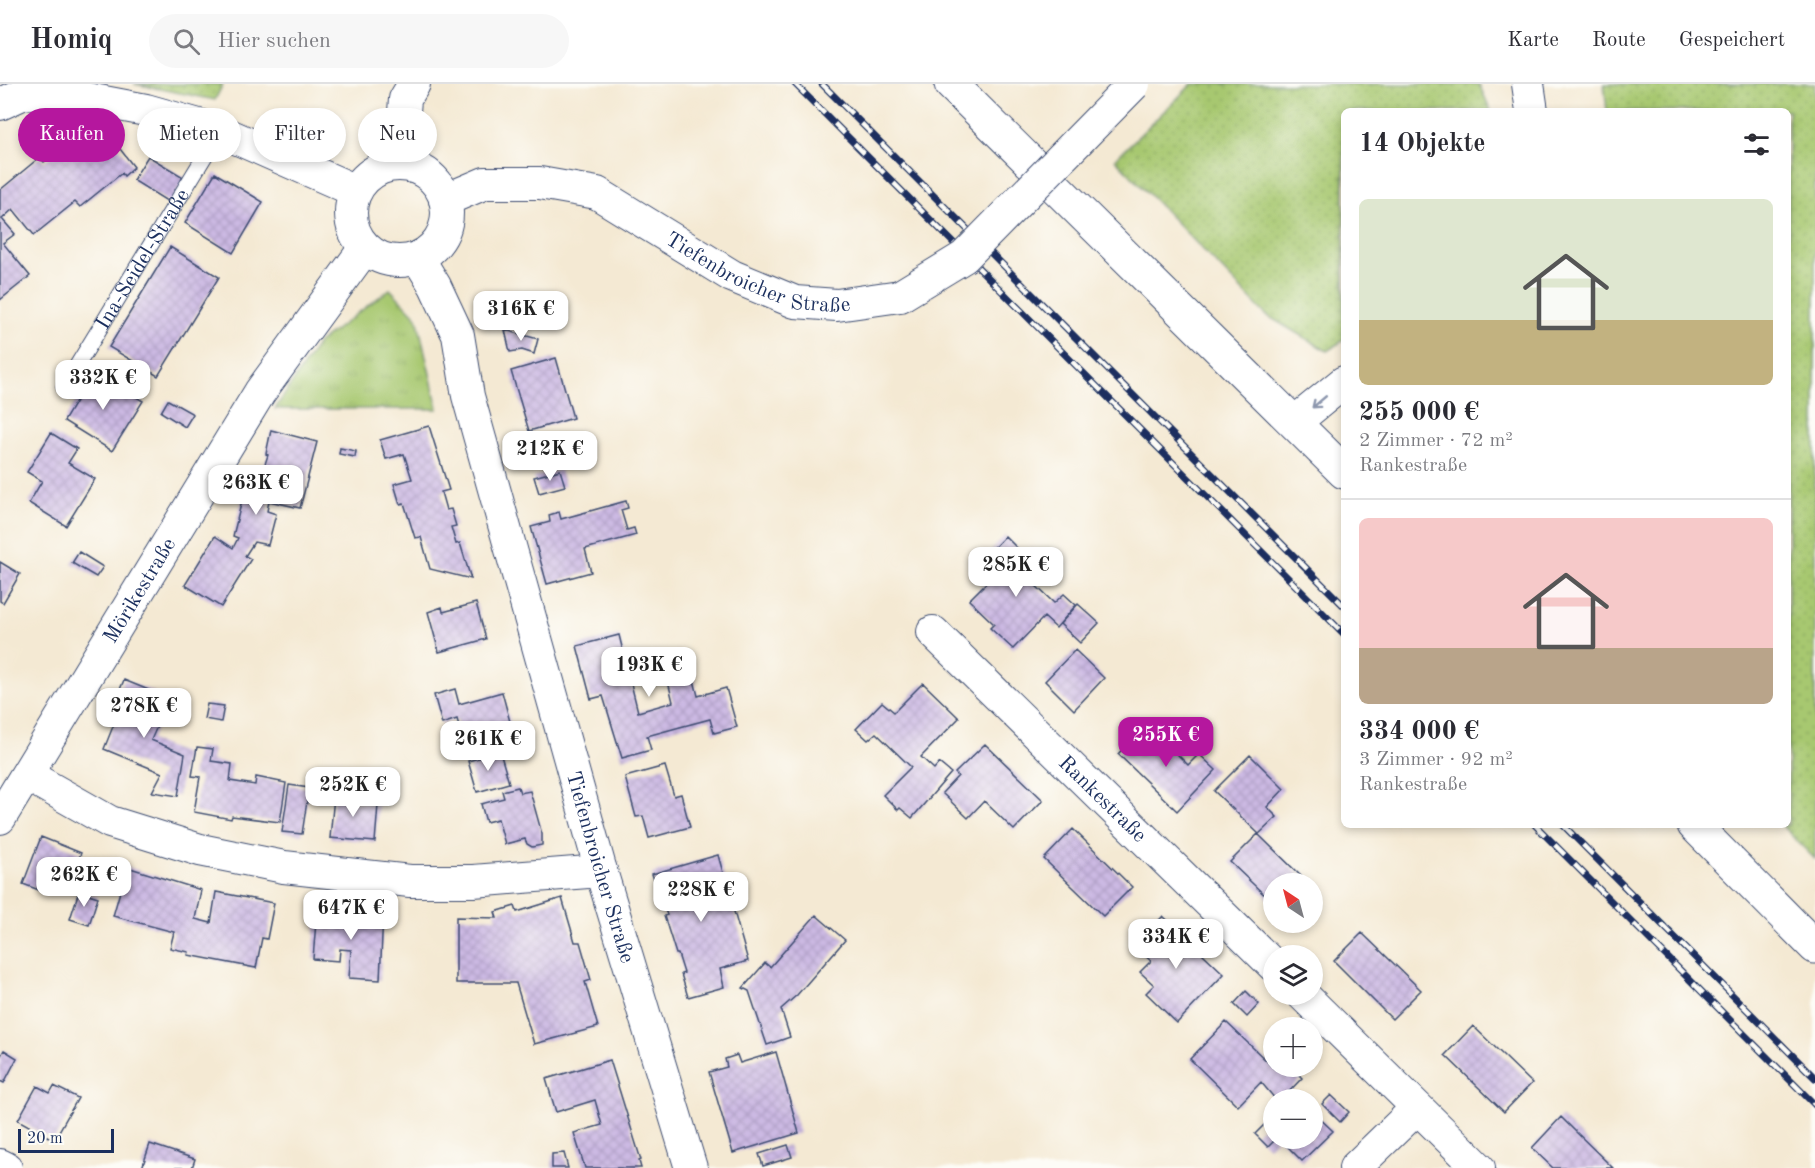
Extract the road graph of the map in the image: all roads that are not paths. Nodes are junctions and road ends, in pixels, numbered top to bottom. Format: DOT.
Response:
graph roads {
  1 [pos="414,84"];
  2 [pos="951,84"];
  3 [pos="1134,84"];
  4 [pos="1528,84"];
  5 [pos="0,104"];
  6 [pos="137,108"];
  7 [pos="1532,108"];
  8 [pos="241,140"];
  9 [pos="201,162"];
  10 [pos="400,165"];
  11 [pos="356,190"];
  12 [pos="445,200"];
  13 [pos="365,248"];
  14 [pos="418,258"];
  15 [pos="1341,384"];
  16 [pos="64,387"];
  17 [pos="1295,422"];
  18 [pos="1341,463"];
  19 [pos="933,632"];
  20 [pos="27,775"];
  21 [pos="0,818"];
  22 [pos="1697,828"];
  23 [pos="601,871"];
  24 [pos="1815,947"];
  25 [pos="1263,955"];
  26 [pos="1313,1005"];
  27 [pos="1418,1108"];
  28 [pos="0,1165"];
  29 [pos="6,1168"];
  30 [pos="691,1168"];
  31 [pos="1355,1168"];
  32 [pos="1479,1168"];
  1 -- 10 [label="street"];
  2 -- 17 [label="main road"];
  3 -- 12 [label="street, Tiefenbroicher Straße, bridge"];
  4 -- 7 [label="street"];
  5 -- 6 [label="street"];
  8 -- 11 [label="street"];
  9 -- 16 [label="lane, Ina-Seidel-Straße"];
  10 -- 11 [label="street"];
  10 -- 12 [label="street"];
  11 -- 13 [label="street"];
  12 -- 14 [label="street"];
  13 -- 14 [label="street"];
  13 -- 20 [label="street, Mörikestraße"];
  14 -- 23 [label="street, Tiefenbroicher Straße"];
  15 -- 17 [label="street, one-way"];
  17 -- 18 [label="main road"];
  19 -- 25 [label="street, Rankestraße"];
  20 -- 21 [label="street, Mörikestraße"];
  20 -- 23 [label="street"];
  22 -- 24 [label="main road"];
  23 -- 30 [label="street, Tiefenbroicher Straße"];
  26 -- 27 [label="street"];
  27 -- 31 [label="street"];
  27 -- 32 [label="street"];
  28 -- 29 [label="street"];
}
